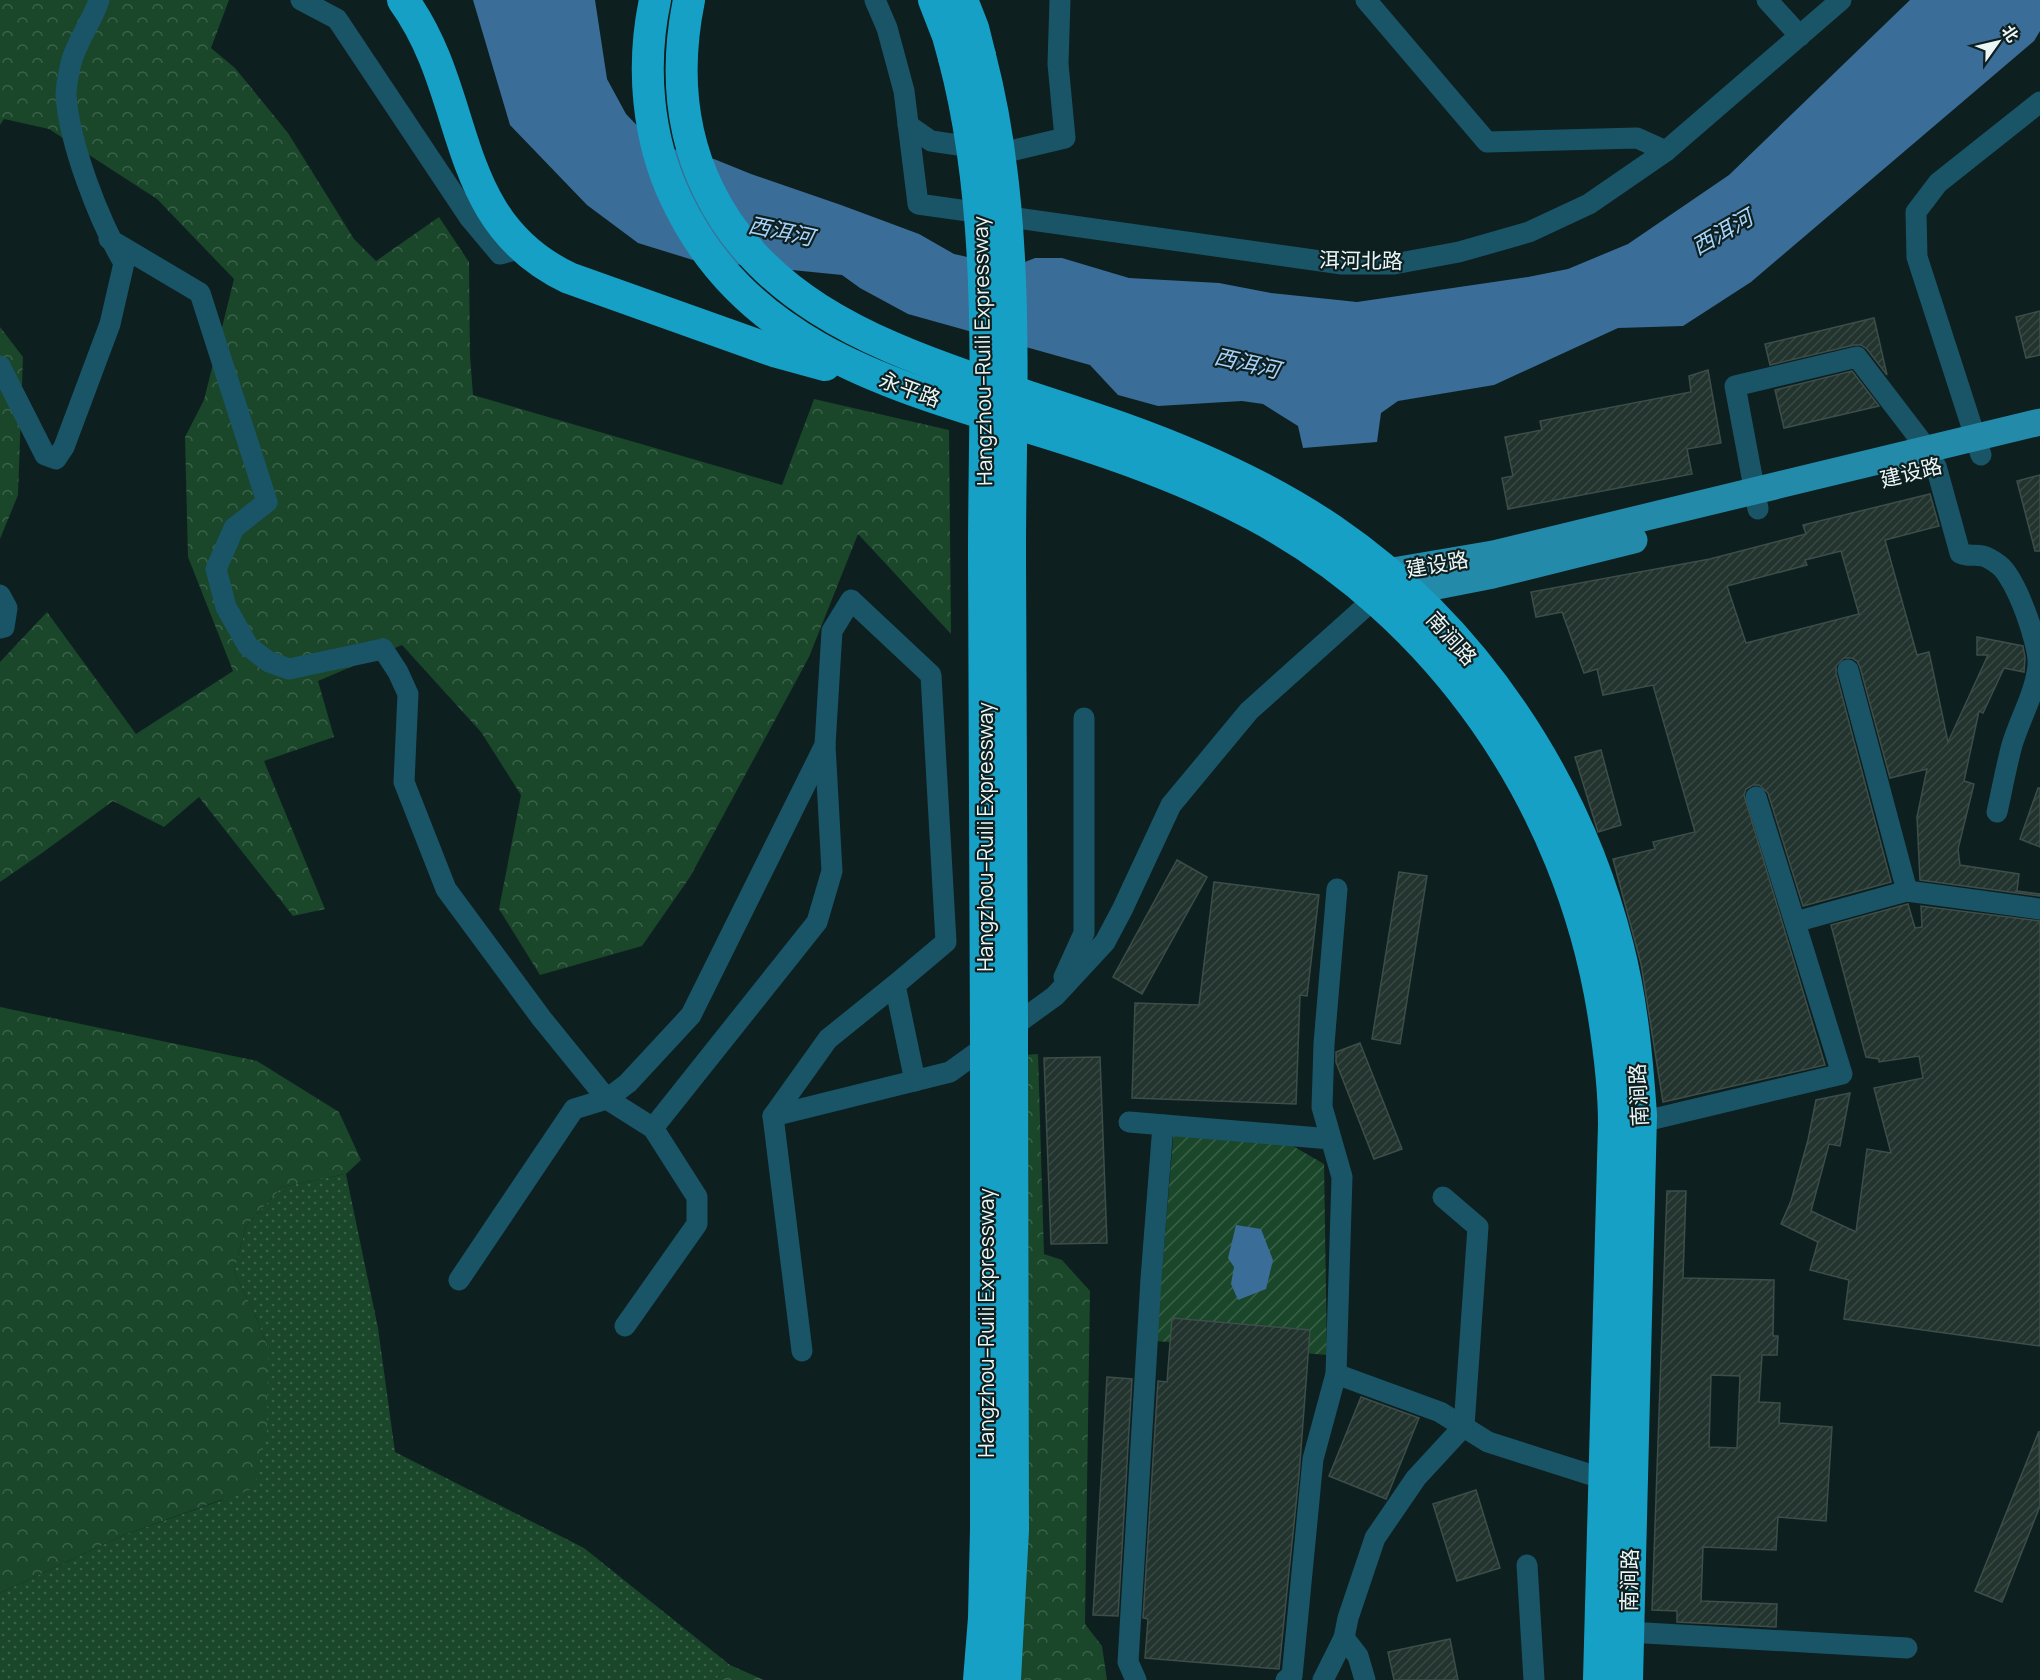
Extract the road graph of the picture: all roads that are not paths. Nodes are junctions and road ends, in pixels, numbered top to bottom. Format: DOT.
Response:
graph roads {
  1 [pos="99,0"];
  2 [pos="301,0"];
  3 [pos="403,0"];
  4 [pos="655,0"];
  5 [pos="689,0"];
  6 [pos="875,0"];
  7 [pos="934,0"];
  8 [pos="962,0"];
  9 [pos="1060,0"];
  10 [pos="1366,0"];
  11 [pos="1767,0"];
  12 [pos="1841,0"];
  13 [pos="1800,36"];
  14 [pos="967,57"];
  15 [pos="2040,102"];
  16 [pos="908,126"];
  17 [pos="1666,151"];
  18 [pos="110,239"];
  19 [pos="522,248"];
  20 [pos="0,366"];
  21 [pos="894,384"];
  22 [pos="1025,396"];
  23 [pos="2040,422"];
  24 [pos="2040,440"];
  25 [pos="1979,446"];
  26 [pos="1932,458"];
  27 [pos="1756,501"];
  28 [pos="997,555"];
  29 [pos="1391,585"];
  30 [pos="0,595"];
  31 [pos="0,628"];
  32 [pos="1848,670"];
  33 [pos="1084,718"];
  34 [pos="825,745"];
  35 [pos="1756,797"];
  36 [pos="1997,812"];
  37 [pos="1337,889"];
  38 [pos="1907,891"];
  39 [pos="2040,909"];
  40 [pos="1795,922"];
  41 [pos="895,985"];
  42 [pos="1055,996"];
  43 [pos="999,1048"];
  44 [pos="915,1081"];
  45 [pos="607,1099"];
  46 [pos="773,1116"];
  47 [pos="1130,1122"];
  48 [pos="1641,1122"];
  49 [pos="1163,1125"];
  50 [pos="653,1128"];
  51 [pos="1331,1139"];
  52 [pos="1443,1197"];
  53 [pos="459,1280"];
  54 [pos="626,1326"];
  55 [pos="802,1351"];
  56 [pos="1336,1374"];
  57 [pos="1464,1426"];
  58 [pos="1604,1479"];
  59 [pos="1527,1565"];
  60 [pos="1628,1632"];
  61 [pos="1344,1638"];
  62 [pos="1907,1648"];
  63 [pos="979,1680"];
  64 [pos="1005,1680"];
  65 [pos="1136,1680"];
  66 [pos="1286,1680"];
  67 [pos="1323,1680"];
  68 [pos="1365,1680"];
  69 [pos="1534,1680"];
  70 [pos="1599,1680"];
  71 [pos="1627,1680"];
  1 -- 18 [label="street"];
  2 -- 19 [label="street"];
  3 -- 19 [label="highway"];
  4 -- 21 [label="highway, 永平路"];
  5 -- 22 [label="highway, 永平路"];
  6 -- 16 [label="street"];
  7 -- 14 [label="highway, Hangzhou–Ruili Expressway"];
  8 -- 14 [label="highway, Hangzhou–Ruili Expressway"];
  9 -- 16 [label="street"];
  10 -- 17 [label="street"];
  11 -- 13 [label="street"];
  12 -- 13 [label="street, 洱河北路"];
  13 -- 17 [label="street, 洱河北路"];
  14 -- 28 [label="highway, Hangzhou–Ruili Expressway, bridge"];
  15 -- 25 [label="street"];
  16 -- 17 [label="street, 洱河北路"];
  18 -- 20 [label="street"];
  18 -- 45 [label="street"];
  19 -- 21 [label="highway"];
  21 -- 22 [label="highway"];
  21 -- 29 [label="highway, 永平路"];
  22 -- 29 [label="highway, 永平路"];
  23 -- 25 [label="main road, 建设路"];
  24 -- 25 [label="main road, 建设路"];
  25 -- 26 [label="main road, 建设路"];
  26 -- 27 [label="main road, 建设路"];
  26 -- 27 [label="street"];
  26 -- 36 [label="street"];
  27 -- 29 [label="main road, 建设路"];
  28 -- 43 [label="highway, Hangzhou–Ruili Expressway"];
  28 -- 43 [label="highway, Hangzhou–Ruili Expressway, bridge"];
  29 -- 42 [label="street"];
  29 -- 48 [label="highway, 南涧路"];
  29 -- 58 [label="highway, 南涧路"];
  30 -- 31 [label="street"];
  32 -- 38 [label="street"];
  33 -- 42 [label="street"];
  34 -- 41 [label="street"];
  34 -- 45 [label="street"];
  34 -- 50 [label="street"];
  35 -- 40 [label="street"];
  37 -- 51 [label="street"];
  38 -- 39 [label="street"];
  38 -- 40 [label="street"];
  40 -- 48 [label="street"];
  41 -- 44 [label="street"];
  41 -- 46 [label="street"];
  42 -- 44 [label="street"];
  43 -- 63 [label="highway, Hangzhou–Ruili Expressway, bridge"];
  43 -- 64 [label="highway, Hangzhou–Ruili Expressway"];
  44 -- 46 [label="street"];
  45 -- 50 [label="street"];
  45 -- 53 [label="street"];
  46 -- 55 [label="street"];
  47 -- 49 [label="street"];
  48 -- 60 [label="highway, 南涧路"];
  49 -- 51 [label="street"];
  49 -- 65 [label="street"];
  50 -- 54 [label="street"];
  51 -- 56 [label="street"];
  52 -- 57 [label="street"];
  56 -- 57 [label="street"];
  56 -- 66 [label="street"];
  57 -- 58 [label="street"];
  57 -- 61 [label="street"];
  58 -- 70 [label="highway, 南涧路"];
  59 -- 69 [label="street"];
  60 -- 62 [label="street"];
  60 -- 71 [label="highway, 南涧路"];
  61 -- 67 [label="street"];
  61 -- 68 [label="street"];
}
